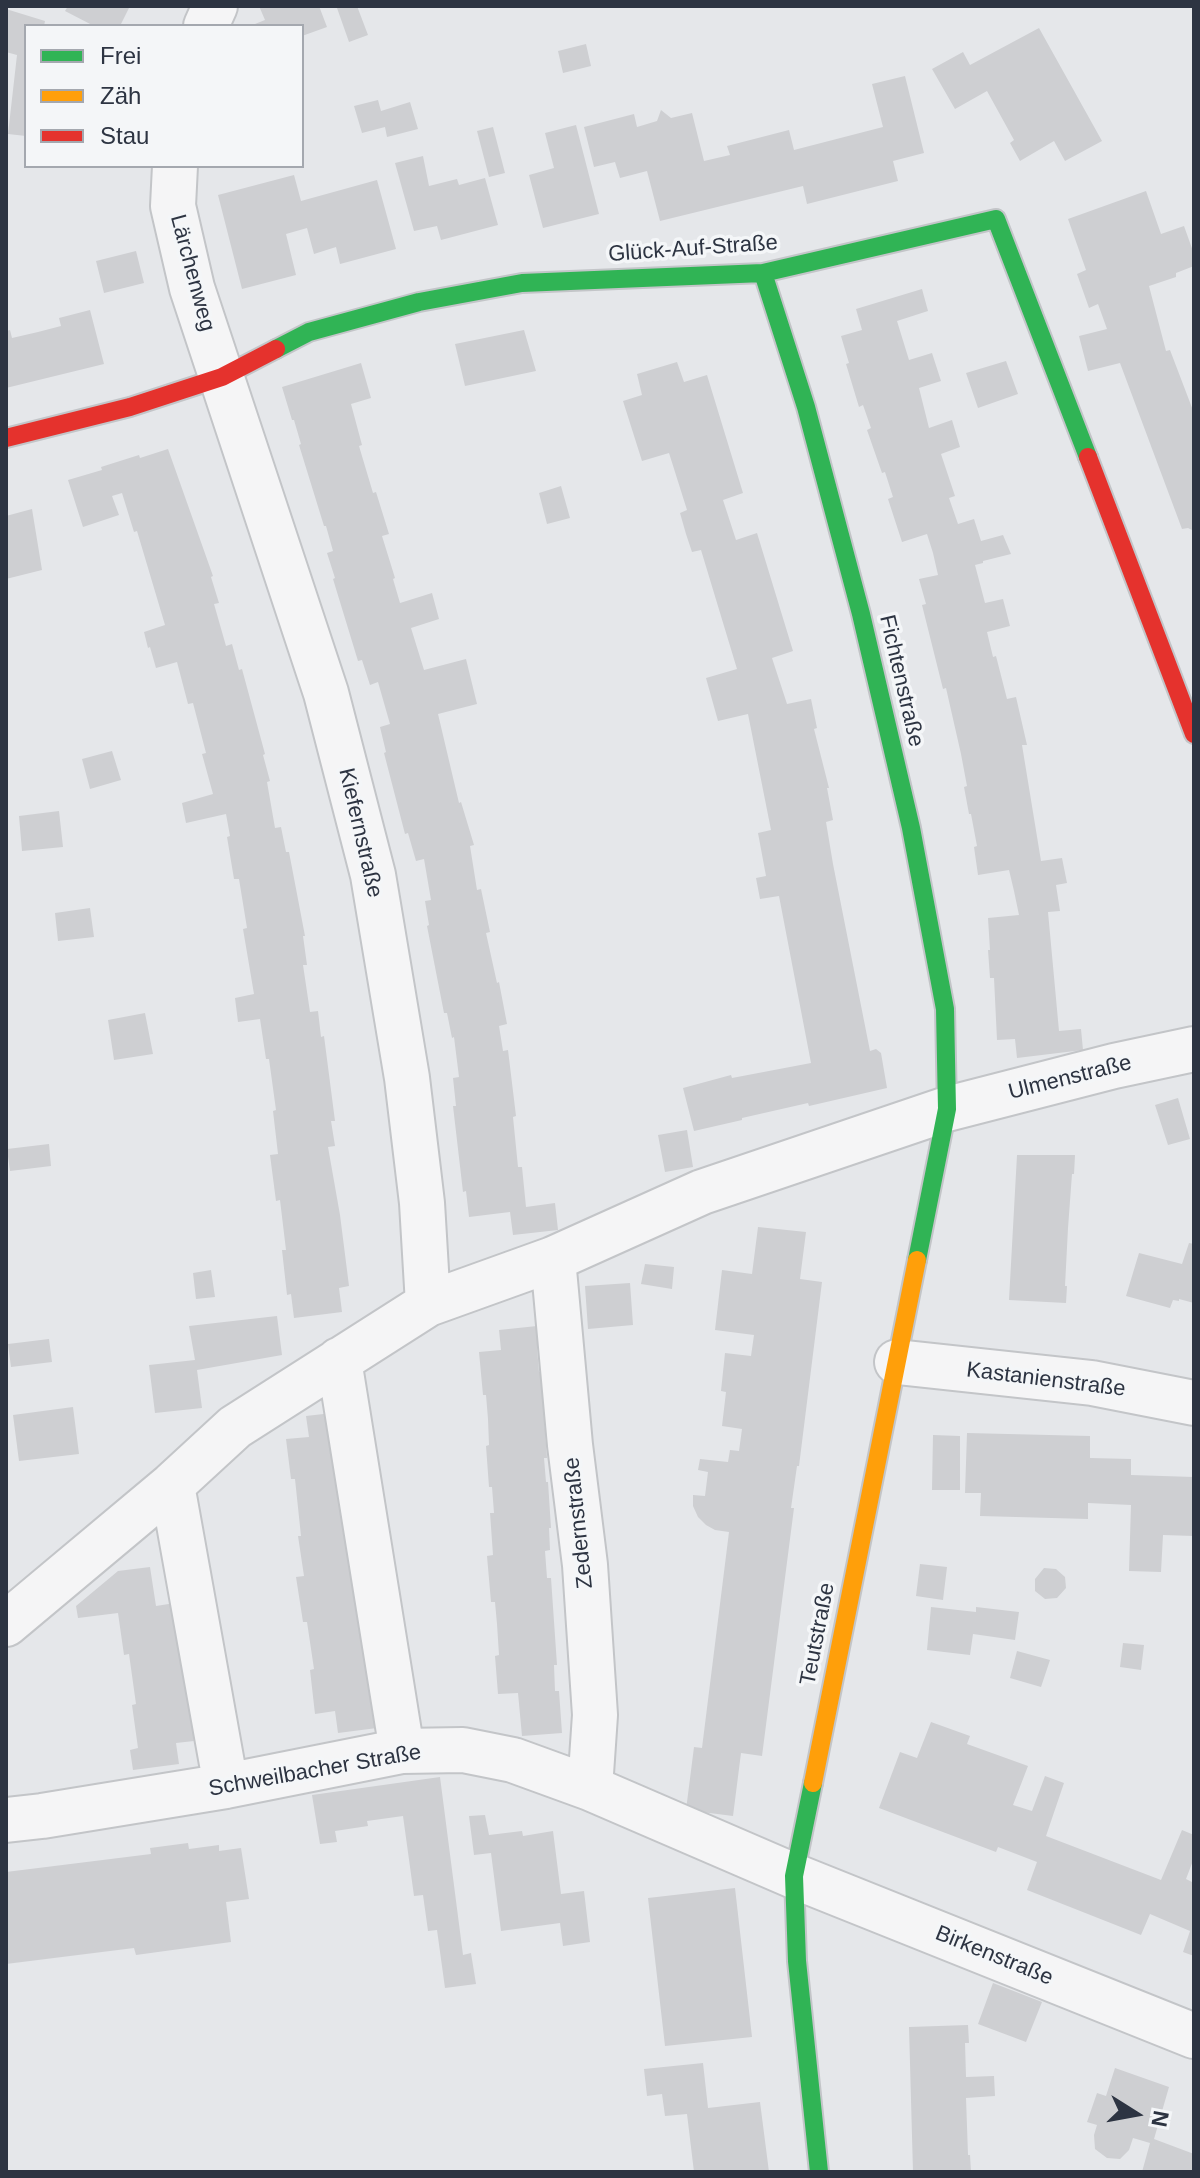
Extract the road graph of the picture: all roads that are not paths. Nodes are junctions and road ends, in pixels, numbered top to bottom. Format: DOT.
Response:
graph roads {
  1 [pos="175,168"];
  2 [pos="763,273"];
  3 [pos="222,377"];
  4 [pos="6,438"];
  5 [pos="1194,734"];
  6 [pos="1194,1049"];
  7 [pos="947,1109"];
  8 [pos="553,1259"];
  9 [pos="428,1304"];
  10 [pos="339,1360"];
  11 [pos="897,1362"];
  12 [pos="1194,1403"];
  13 [pos="172,1485"];
  14 [pos="6,1624"];
  15 [pos="402,1751"];
  16 [pos="226,1786"];
  17 [pos="590,1788"];
  18 [pos="6,1820"];
  19 [pos="794,1876"];
  20 [pos="1194,2036"];
  21 [pos="819,2172"];
  1 -- 3 [label="street, Lärchenweg"];
  2 -- 3 [label="street, Glück-Auf-Straße"];
  2 -- 5 [label="street, Glück-Auf-Straße"];
  2 -- 7 [label="street, Fichtenstraße"];
  3 -- 4 [label="street, Glück-Auf-Straße"];
  3 -- 9 [label="street, Kiefernstraße"];
  6 -- 7 [label="street, Ulmenstraße"];
  7 -- 8 [label="street"];
  7 -- 11 [label="street, Teutstraße"];
  8 -- 9 [label="street"];
  8 -- 17 [label="street, Zedernstraße"];
  9 -- 10 [label="street"];
  10 -- 13 [label="street"];
  10 -- 15 [label="street"];
  11 -- 12 [label="street, Kastanienstraße"];
  11 -- 19 [label="street, Teutstraße"];
  13 -- 14 [label="street"];
  13 -- 16 [label="street"];
  15 -- 16 [label="street, Schweilbacher Straße"];
  15 -- 17 [label="street, Schweilbacher Straße"];
  16 -- 18 [label="street, Schweilbacher Straße"];
  17 -- 19 [label="street, Schweilbacher Straße"];
  19 -- 20 [label="street, Birkenstraße"];
  19 -- 21 [label="street, Teutstraße"];
}
